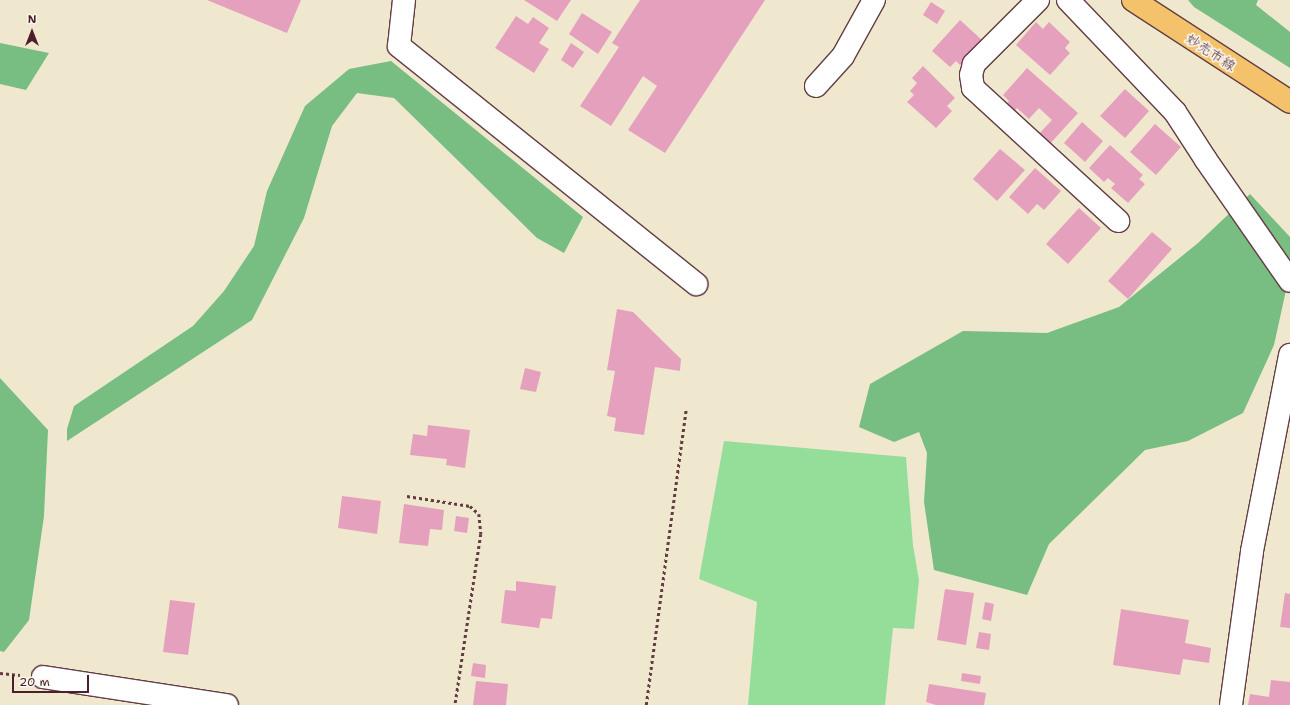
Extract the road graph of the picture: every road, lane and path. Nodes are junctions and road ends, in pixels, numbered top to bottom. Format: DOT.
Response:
graph roads {
  1 [pos="404,0"];
  2 [pos="874,0"];
  3 [pos="1038,0"];
  4 [pos="1068,0"];
  5 [pos="1133,0"];
  6 [pos="816,86"];
  7 [pos="1290,102"];
  8 [pos="1118,221"];
  9 [pos="1290,280"];
  10 [pos="696,284"];
  11 [pos="1290,355"];
  12 [pos="686,409"];
  13 [pos="406,496"];
  14 [pos="43,677"];
  15 [pos="227,705"];
  16 [pos="456,705"];
  17 [pos="646,705"];
  18 [pos="1231,705"];
  1 -- 10 [label="street"];
  2 -- 6 [label="street"];
  3 -- 8 [label="street"];
  4 -- 9 [label="street"];
  5 -- 7 [label="main road, 妙売市線"];
  11 -- 18 [label="street"];
  12 -- 17 [label="path"];
  13 -- 16 [label="path"];
  14 -- 15 [label="street"];
}
